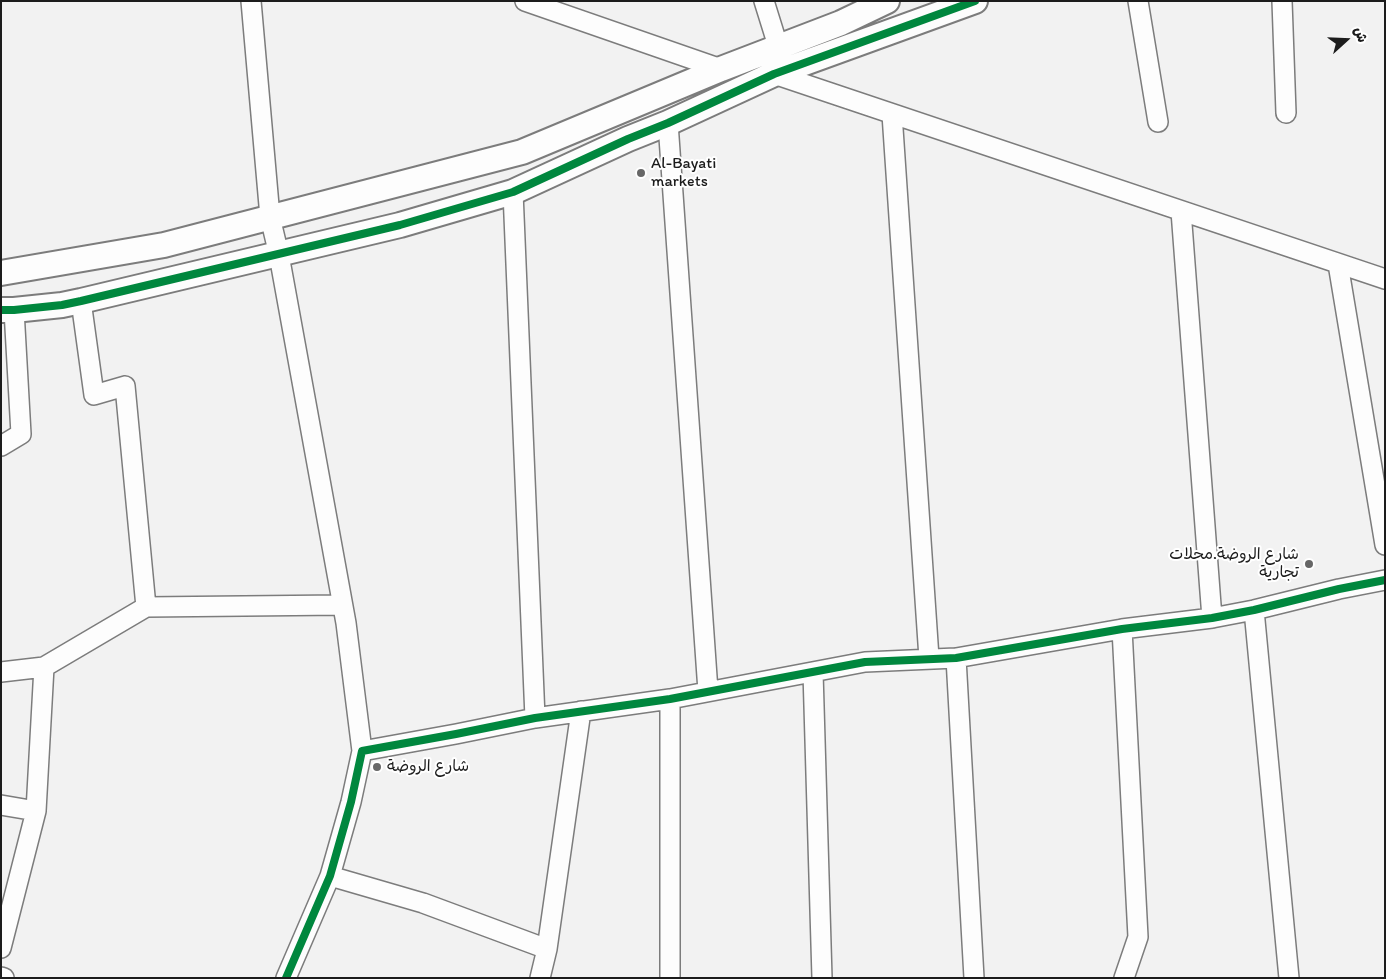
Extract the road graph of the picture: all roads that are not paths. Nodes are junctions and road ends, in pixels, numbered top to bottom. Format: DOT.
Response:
graph roads {
  1 [pos="251,1"];
  2 [pos="525,1"];
  3 [pos="764,1"];
  4 [pos="887,1"];
  5 [pos="976,1"];
  6 [pos="1138,1"];
  7 [pos="1282,1"];
  8 [pos="857,8"];
  9 [pos="778,46"];
  10 [pos="721,69"];
  11 [pos="774,74"];
  12 [pos="1286,112"];
  13 [pos="892,114"];
  14 [pos="1158,122"];
  15 [pos="668,124"];
  16 [pos="512,192"];
  17 [pos="1181,211"];
  18 [pos="270,217"];
  19 [pos="279,255"];
  20 [pos="1338,264"];
  21 [pos="1,273"];
  22 [pos="1385,279"];
  23 [pos="80,301"];
  24 [pos="8,310"];
  25 [pos="1,446"];
  26 [pos="1385,545"];
  27 [pos="1385,580"];
  28 [pos="342,605"];
  29 [pos="146,607"];
  30 [pos="1254,610"];
  31 [pos="1212,618"];
  32 [pos="1122,629"];
  33 [pos="929,658"];
  34 [pos="956,658"];
  35 [pos="44,667"];
  36 [pos="1,672"];
  37 [pos="813,672"];
  38 [pos="708,690"];
  39 [pos="670,699"];
  40 [pos="581,711"];
  41 [pos="536,718"];
  42 [pos="362,751"];
  43 [pos="1,805"];
  44 [pos="36,811"];
  45 [pos="330,876"];
  46 [pos="1,948"];
  47 [pos="547,949"];
  48 [pos="286,978"];
  49 [pos="540,978"];
  50 [pos="670,978"];
  51 [pos="822,978"];
  52 [pos="974,978"];
  53 [pos="1124,978"];
  54 [pos="1289,978"];
  1 -- 18 [label="street"];
  2 -- 10 [label="street"];
  3 -- 9 [label="street"];
  4 -- 8 [label="street"];
  5 -- 11 [label="street"];
  6 -- 14 [label="street"];
  7 -- 12 [label="street"];
  8 -- 9 [label="street"];
  9 -- 10 [label="street"];
  10 -- 18 [label="street"];
  11 -- 13 [label="street"];
  11 -- 15 [label="street"];
  13 -- 17 [label="street"];
  13 -- 33 [label="street"];
  15 -- 16 [label="street"];
  15 -- 38 [label="street"];
  16 -- 19 [label="street"];
  16 -- 41 [label="street"];
  17 -- 20 [label="street"];
  17 -- 31 [label="street"];
  18 -- 19 [label="street"];
  18 -- 21 [label="street"];
  19 -- 23 [label="street"];
  19 -- 28 [label="street"];
  20 -- 22 [label="street"];
  20 -- 26 [label="street"];
  23 -- 24 [label="street"];
  23 -- 29 [label="street"];
  24 -- 25 [label="street"];
  27 -- 30 [label="street"];
  28 -- 29 [label="street"];
  28 -- 42 [label="street"];
  29 -- 35 [label="street"];
  30 -- 31 [label="street"];
  30 -- 54 [label="street"];
  31 -- 32 [label="street"];
  32 -- 34 [label="street"];
  32 -- 53 [label="street"];
  33 -- 34 [label="street"];
  33 -- 37 [label="street"];
  34 -- 52 [label="street"];
  35 -- 36 [label="street"];
  35 -- 44 [label="street"];
  37 -- 38 [label="street"];
  37 -- 51 [label="street"];
  38 -- 39 [label="street"];
  39 -- 40 [label="street"];
  39 -- 50 [label="street"];
  40 -- 41 [label="street"];
  40 -- 47 [label="street"];
  41 -- 42 [label="street"];
  42 -- 45 [label="street"];
  43 -- 44 [label="street"];
  44 -- 46 [label="street"];
  45 -- 47 [label="street"];
  45 -- 48 [label="street"];
  47 -- 49 [label="street"];
}
